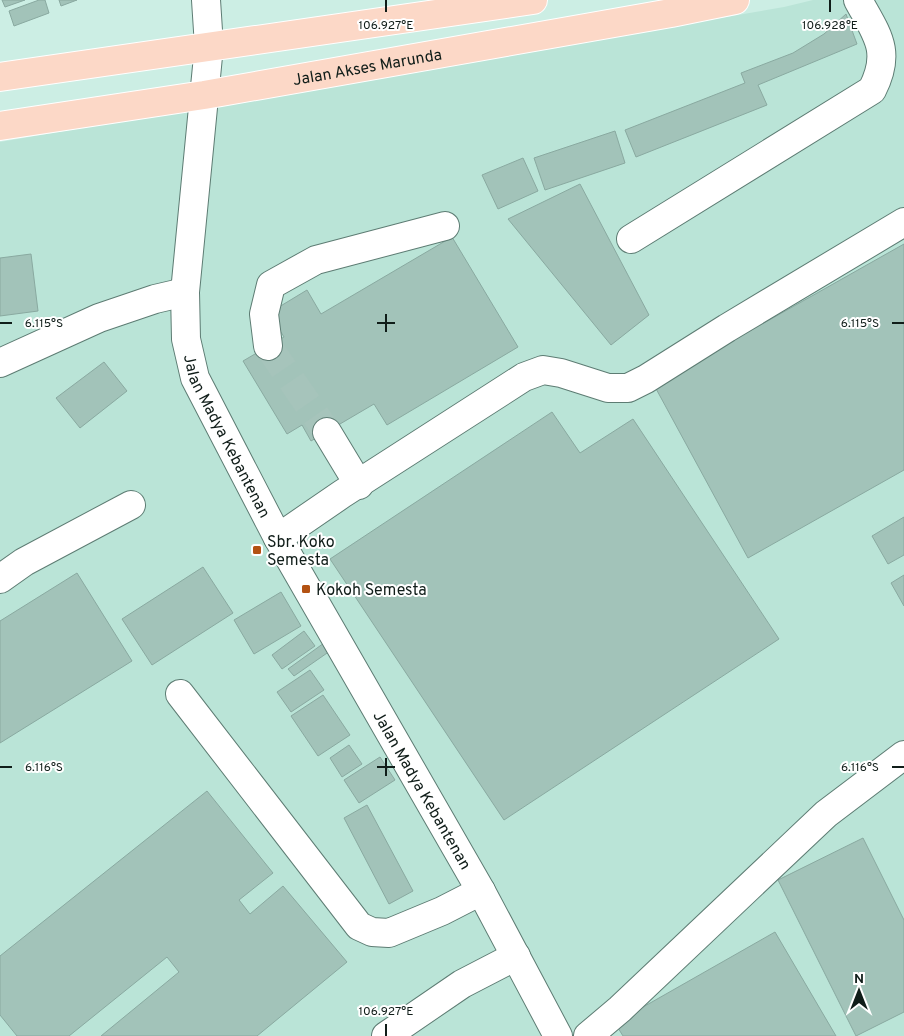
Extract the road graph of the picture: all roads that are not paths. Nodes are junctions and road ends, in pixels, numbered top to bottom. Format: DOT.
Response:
graph roads {
  1 [pos="206,0"];
  2 [pos="533,0"];
  3 [pos="735,0"];
  4 [pos="858,0"];
  5 [pos="209,46"];
  6 [pos="0,77"];
  7 [pos="204,95"];
  8 [pos="0,126"];
  9 [pos="904,222"];
  10 [pos="445,226"];
  11 [pos="631,239"];
  12 [pos="185,292"];
  13 [pos="268,346"];
  14 [pos="0,362"];
  15 [pos="327,432"];
  16 [pos="359,484"];
  17 [pos="131,504"];
  18 [pos="278,538"];
  19 [pos="0,579"];
  20 [pos="180,694"];
  21 [pos="904,755"];
  22 [pos="481,891"];
  23 [pos="516,956"];
  24 [pos="386,1036"];
  25 [pos="558,1036"];
  26 [pos="588,1036"];
  1 -- 5 [label="street, Jalan Madya Kebantenan"];
  2 -- 5 [label="main road"];
  3 -- 7 [label="main road, Jalan Akses Marunda"];
  4 -- 11 [label="street"];
  5 -- 6 [label="main road"];
  5 -- 7 [label="street, Jalan Madya Kebantenan"];
  7 -- 8 [label="main road, Jalan Akses Marunda"];
  7 -- 12 [label="street, Jalan Madya Kebantenan"];
  9 -- 16 [label="street"];
  10 -- 13 [label="street"];
  12 -- 14 [label="street"];
  12 -- 18 [label="street, Jalan Madya Kebantenan"];
  15 -- 16 [label="street"];
  16 -- 18 [label="street"];
  17 -- 19 [label="street"];
  18 -- 22 [label="street, Jalan Madya Kebantenan"];
  20 -- 22 [label="street"];
  21 -- 26 [label="street"];
  22 -- 23 [label="street, Jalan Madya Kebantenan"];
  23 -- 24 [label="street"];
  23 -- 25 [label="street, Jalan Madya Kebantenan"];
}
